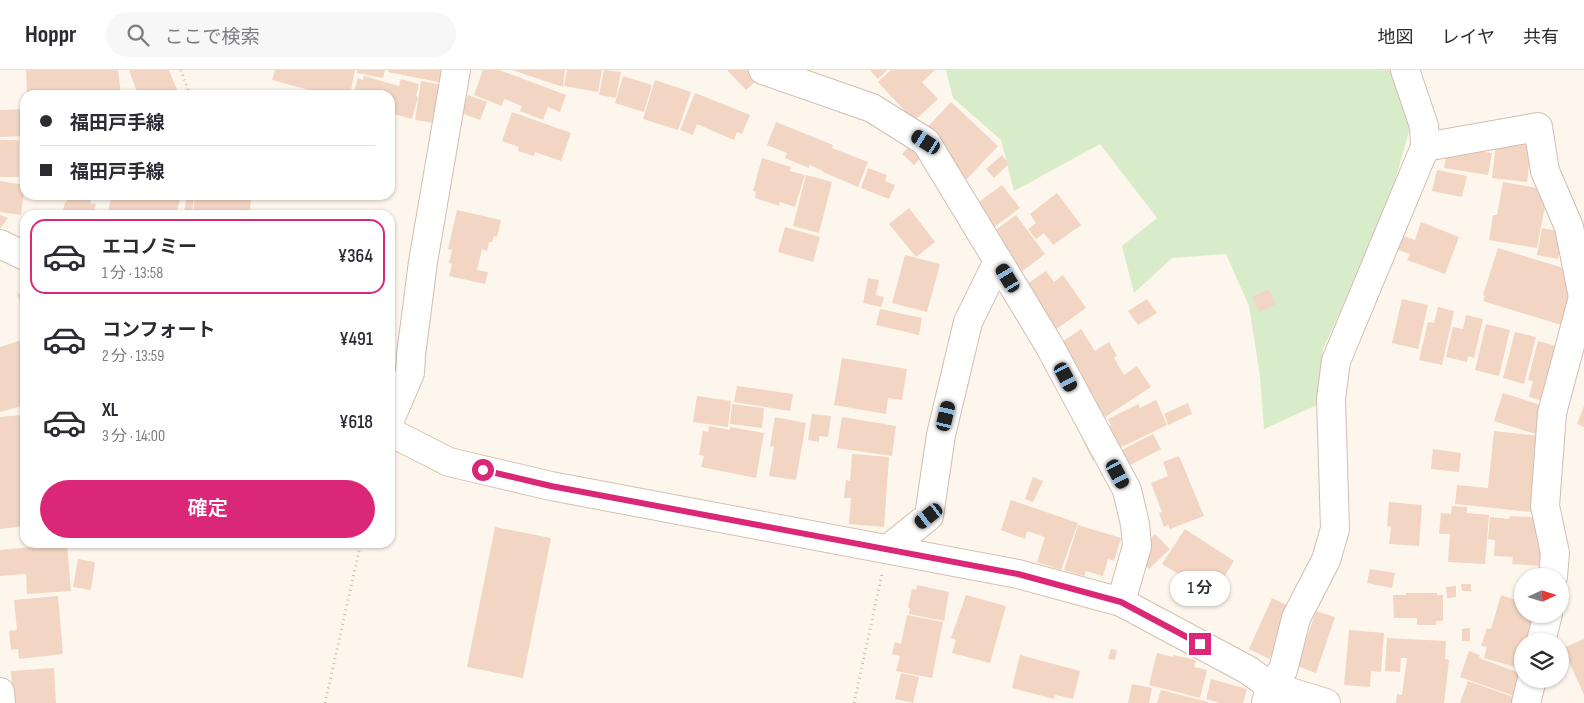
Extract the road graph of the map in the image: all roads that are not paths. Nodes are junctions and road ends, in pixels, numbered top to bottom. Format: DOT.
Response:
graph roads {
  1 [pos="456,70"];
  2 [pos="763,70"];
  3 [pos="1406,70"];
  4 [pos="1425,147"];
  5 [pos="0,244"];
  6 [pos="20,254"];
  7 [pos="998,261"];
  8 [pos="1584,297"];
  9 [pos="395,408"];
  10 [pos="395,435"];
  11 [pos="888,549"];
  12 [pos="1554,568"];
  13 [pos="1121,602"];
  14 [pos="1530,688"];
  15 [pos="0,692"];
  16 [pos="1268,694"];
  17 [pos="1,703"];
  18 [pos="1326,703"];
  19 [pos="1526,703"];
  1 -- 9 [label="street"];
  2 -- 7 [label="street"];
  3 -- 4 [label="street"];
  4 -- 8 [label="street"];
  4 -- 16 [label="street"];
  5 -- 6 [label="street"];
  7 -- 11 [label="street"];
  7 -- 13 [label="street"];
  8 -- 12 [label="street"];
  10 -- 11 [label="street"];
  11 -- 13 [label="street"];
  13 -- 16 [label="street"];
  14 -- 19 [label="street"];
  15 -- 17 [label="street"];
  16 -- 18 [label="street"];
}
